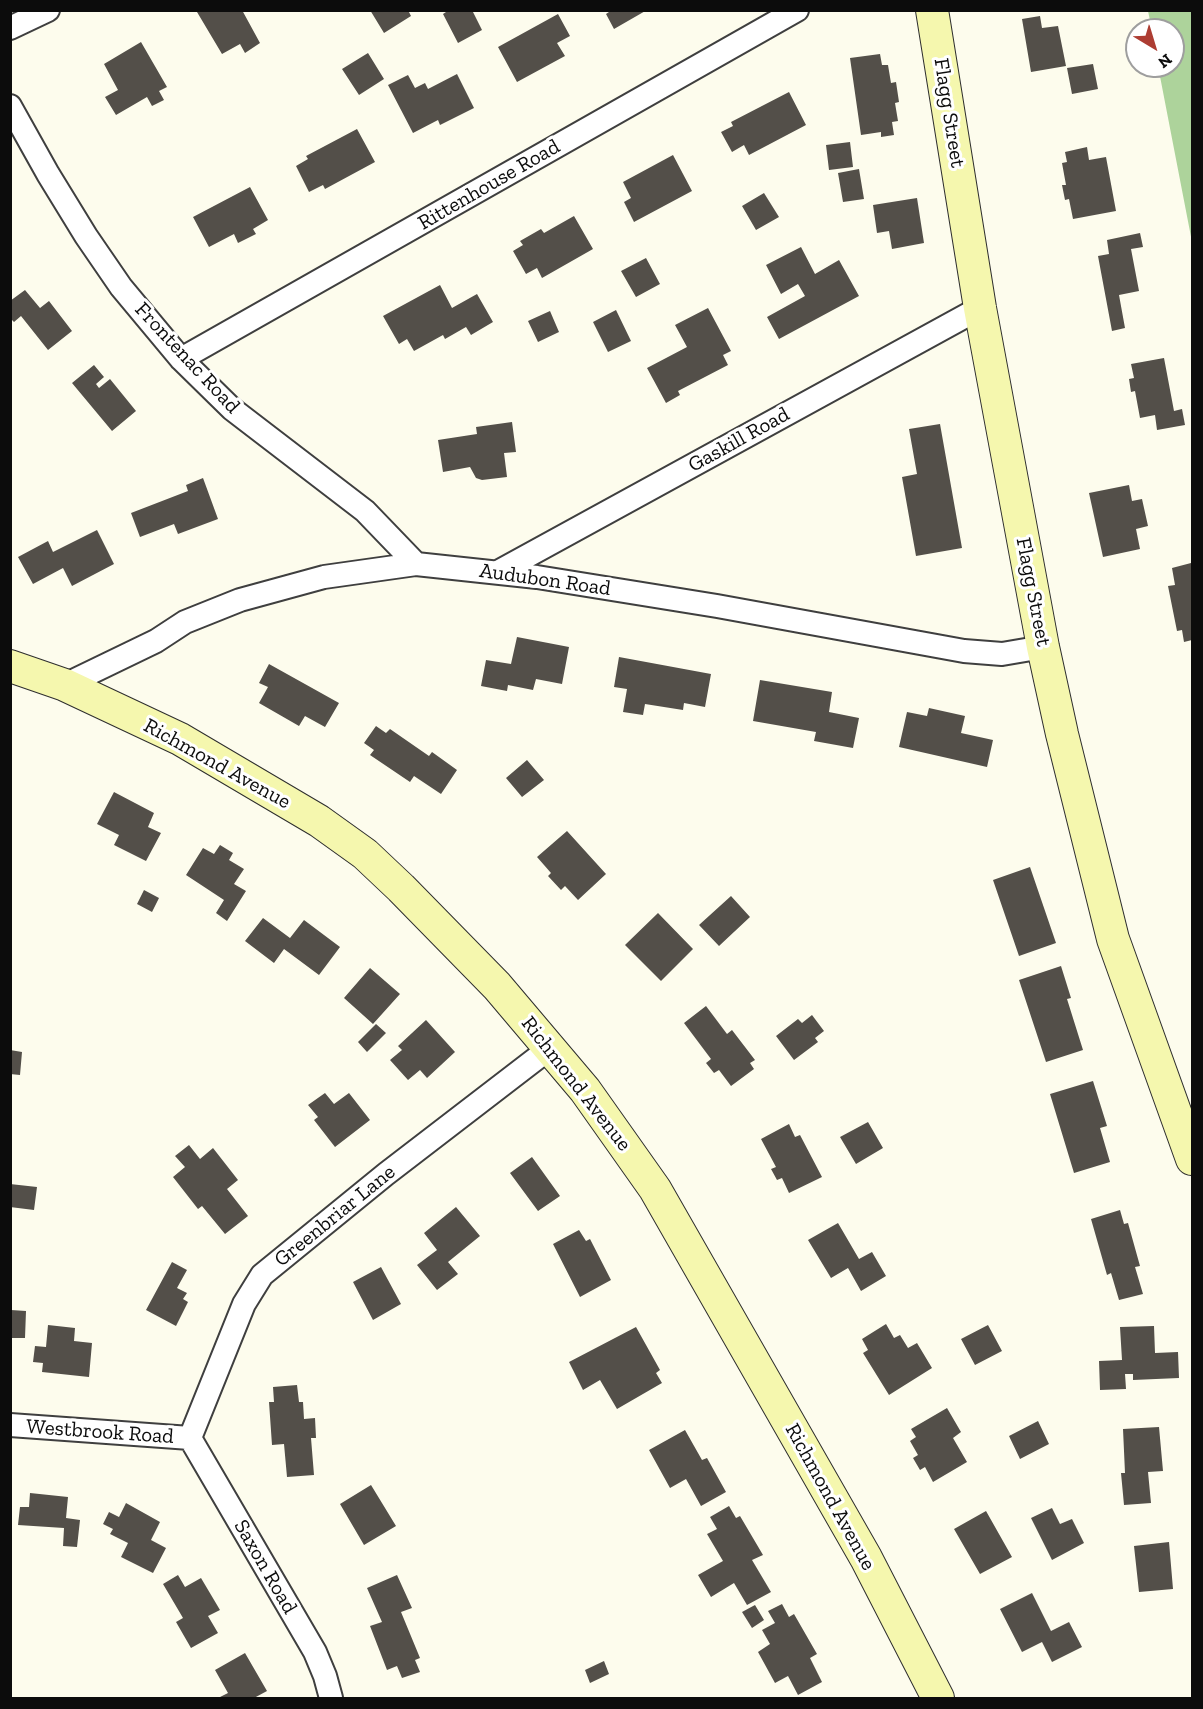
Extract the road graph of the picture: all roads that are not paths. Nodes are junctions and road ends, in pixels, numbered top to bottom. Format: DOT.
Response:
graph roads {
  1 [pos="48,10"];
  2 [pos="797,10"];
  3 [pos="932,10"];
  4 [pos="10,28"];
  5 [pos="10,106"];
  6 [pos="980,308"];
  7 [pos="182,359"];
  8 [pos="416,564"];
  9 [pos="498,572"];
  10 [pos="1043,647"];
  11 [pos="10,666"];
  12 [pos="65,685"];
  13 [pos="550,1048"];
  14 [pos="1192,1159"];
  15 [pos="10,1425"];
  16 [pos="190,1438"];
  17 [pos="331,1698"];
  18 [pos="938,1698"];
  1 -- 4 [label="street"];
  2 -- 7 [label="street, Rittenhouse Road"];
  3 -- 6 [label="street, Flagg Street"];
  5 -- 7 [label="street, Frontenac Road"];
  6 -- 9 [label="street, Gaskill Road"];
  6 -- 10 [label="street, Flagg Street"];
  7 -- 8 [label="street, Frontenac Road"];
  8 -- 9 [label="street, Audubon Road"];
  8 -- 12 [label="street, Audubon Road"];
  9 -- 10 [label="street, Audubon Road"];
  10 -- 14 [label="street, Flagg Street"];
  11 -- 12 [label="street, Richmond Avenue"];
  12 -- 13 [label="street, Richmond Avenue"];
  13 -- 16 [label="street, Greenbriar Lane"];
  13 -- 18 [label="street, Richmond Avenue"];
  15 -- 16 [label="street, Westbrook Road"];
  16 -- 17 [label="street, Saxon Road"];
}
